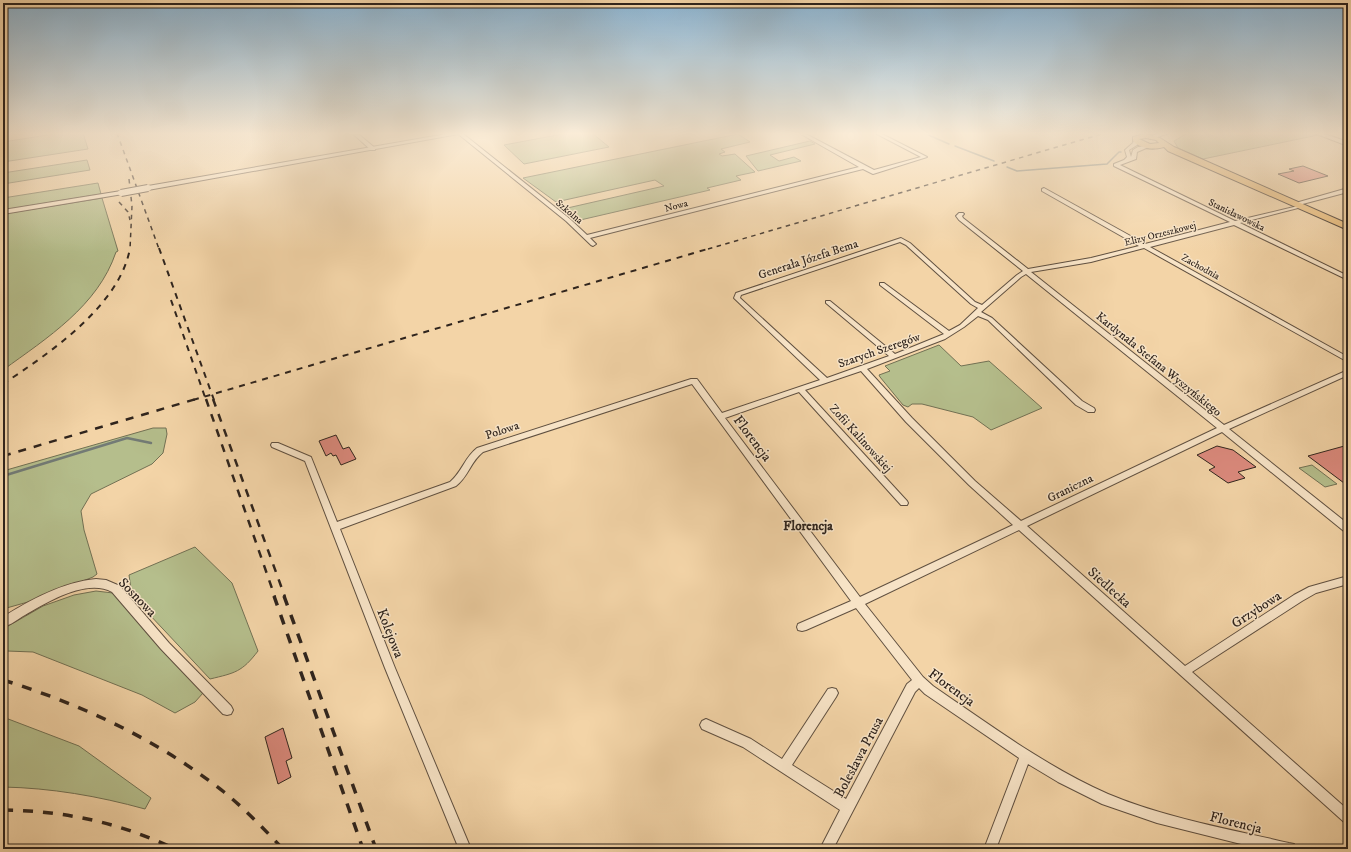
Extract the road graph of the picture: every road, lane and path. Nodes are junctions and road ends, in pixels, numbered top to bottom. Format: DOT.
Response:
graph roads {
  1 [pos="236,173"];
  2 [pos="509,173"];
  3 [pos="841,173"];
  4 [pos="1131,173"];
  5 [pos="1219,173"];
  6 [pos="1223,173"];
  7 [pos="1044,190"];
  8 [pos="1348,190"];
  9 [pos="1293,204"];
  10 [pos="3,212"];
  11 [pos="961,214"];
  12 [pos="1235,223"];
  13 [pos="1348,228"];
  14 [pos="586,237"];
  15 [pos="593,244"];
  16 [pos="1145,246"];
  17 [pos="1027,272"];
  18 [pos="1348,278"];
  19 [pos="882,284"];
  20 [pos="828,302"];
  21 [pos="984,308"];
  22 [pos="977,313"];
  23 [pos="949,335"];
  24 [pos="894,357"];
  25 [pos="1348,360"];
  26 [pos="862,367"];
  27 [pos="1348,372"];
  28 [pos="825,380"];
  29 [pos="694,381"];
  30 [pos="800,389"];
  31 [pos="1091,410"];
  32 [pos="720,417"];
  33 [pos="1223,429"];
  34 [pos="275,445"];
  35 [pos="904,503"];
  36 [pos="1019,526"];
  37 [pos="334,527"];
  38 [pos="1348,529"];
  39 [pos="1348,580"];
  40 [pos="858,603"];
  41 [pos="3,623"];
  42 [pos="802,627"];
  43 [pos="1184,672"];
  44 [pos="919,681"];
  45 [pos="832,693"];
  46 [pos="228,710"];
  47 [pos="706,725"];
  48 [pos="1026,754"];
  49 [pos="784,767"];
  50 [pos="848,808"];
  51 [pos="1348,818"];
  52 [pos="1269,846"];
  53 [pos="465,849"];
  54 [pos="826,849"];
  55 [pos="990,849"];
  56 [pos="1289,849"];
  1 -- 10 [label="street, bridge"];
  2 -- 14 [label="street, Szkolna"];
  3 -- 14 [label="street, Nowa"];
  4 -- 12 [label="street, Stanisławowska"];
  5 -- 9 [label="main road"];
  6 -- 9 [label="main road"];
  7 -- 16 [label="street, Zachodnia"];
  8 -- 9 [label="street, Elizy Orzeszkowej"];
  9 -- 12 [label="street, Elizy Orzeszkowej"];
  9 -- 13 [label="main road"];
  11 -- 17 [label="street, Kardynała Stefana Wyszyńskiego"];
  12 -- 16 [label="street, Elizy Orzeszkowej"];
  12 -- 18 [label="street, Stanisławowska"];
  14 -- 15 [label="street, Szkolna"];
  16 -- 17 [label="street, Elizy Orzeszkowej"];
  16 -- 25 [label="street, Zachodnia"];
  17 -- 21 [label="street, Szarych Szeregów"];
  17 -- 33 [label="street, Kardynała Stefana Wyszyńskiego"];
  19 -- 23 [label="street"];
  20 -- 24 [label="street"];
  21 -- 22 [label="street, Szarych Szeregów"];
  21 -- 28 [label="street, Generała Józefa Bema"];
  22 -- 23 [label="street, Szarych Szeregów"];
  22 -- 31 [label="street"];
  23 -- 24 [label="street, Szarych Szeregów"];
  24 -- 26 [label="street, Szarych Szeregów"];
  26 -- 28 [label="street, Szarych Szeregów"];
  26 -- 36 [label="street, Siedlecka"];
  27 -- 33 [label="street, Graniczna"];
  28 -- 30 [label="street, Szarych Szeregów"];
  29 -- 32 [label="street, Florencja"];
  29 -- 37 [label="street, Polowa"];
  30 -- 32 [label="street, Szarych Szeregów"];
  30 -- 35 [label="street, Zofii Kalinowskiej"];
  32 -- 40 [label="street, Florencja"];
  33 -- 36 [label="street, Graniczna"];
  33 -- 38 [label="street, Kardynała Stefana Wyszyńskiego"];
  34 -- 37 [label="street, Kolejowa"];
  36 -- 40 [label="street, Graniczna"];
  36 -- 43 [label="street, Siedlecka"];
  37 -- 53 [label="street, Kolejowa"];
  39 -- 43 [label="street, Grzybowa"];
  40 -- 42 [label="street, Graniczna"];
  40 -- 44 [label="street, Florencja"];
  41 -- 46 [label="street, Sosnowa"];
  43 -- 51 [label="street, Siedlecka"];
  44 -- 48 [label="street, Florencja"];
  44 -- 50 [label="street, Bolesława Prusa"];
  45 -- 49 [label="street"];
  47 -- 49 [label="street"];
  48 -- 52 [label="street, Florencja"];
  48 -- 55 [label="street"];
  49 -- 50 [label="street"];
  50 -- 54 [label="street, Bolesława Prusa"];
  52 -- 56 [label="street, Florencja"];
}
